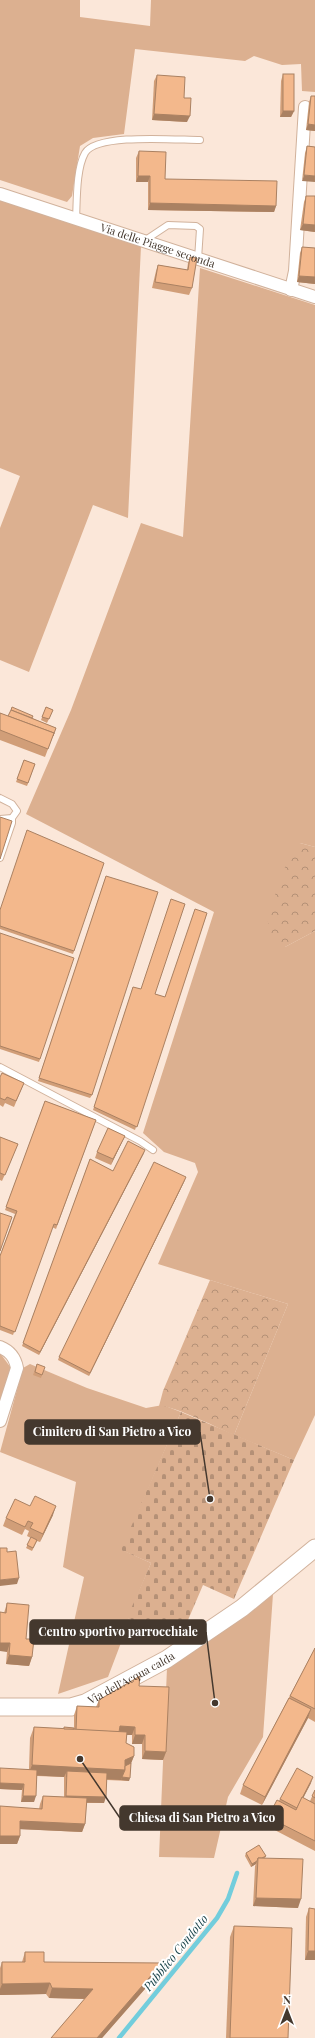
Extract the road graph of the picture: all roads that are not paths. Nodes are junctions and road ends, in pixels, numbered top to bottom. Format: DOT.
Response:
graph roads {
  1 [pos="305,107"];
  2 [pos="200,140"];
  3 [pos="0,194"];
  4 [pos="76,219"];
  5 [pos="143,241"];
  6 [pos="198,259"];
  7 [pos="291,290"];
  8 [pos="315,297"];
  9 [pos="0,798"];
  10 [pos="12,818"];
  11 [pos="0,819"];
  12 [pos="0,858"];
  13 [pos="0,1067"];
  14 [pos="153,1150"];
  15 [pos="0,1346"];
  16 [pos="0,1421"];
  17 [pos="315,1548"];
  18 [pos="3,1708"];
  1 -- 7 [label="street"];
  2 -- 4 [label="lane"];
  3 -- 4 [label="street, Via delle Piagge seconda"];
  4 -- 5 [label="street, Via delle Piagge seconda"];
  5 -- 6 [label="street, Via delle Piagge seconda"];
  5 -- 6 [label="lane"];
  6 -- 7 [label="street, Via delle Piagge seconda"];
  7 -- 8 [label="street, Via delle Piagge seconda"];
  9 -- 10 [label="lane"];
  10 -- 11 [label="lane"];
  10 -- 12 [label="lane"];
  13 -- 14 [label="lane"];
  15 -- 16 [label="street"];
  17 -- 18 [label="street, Via dell'Acqua calda"];
}
